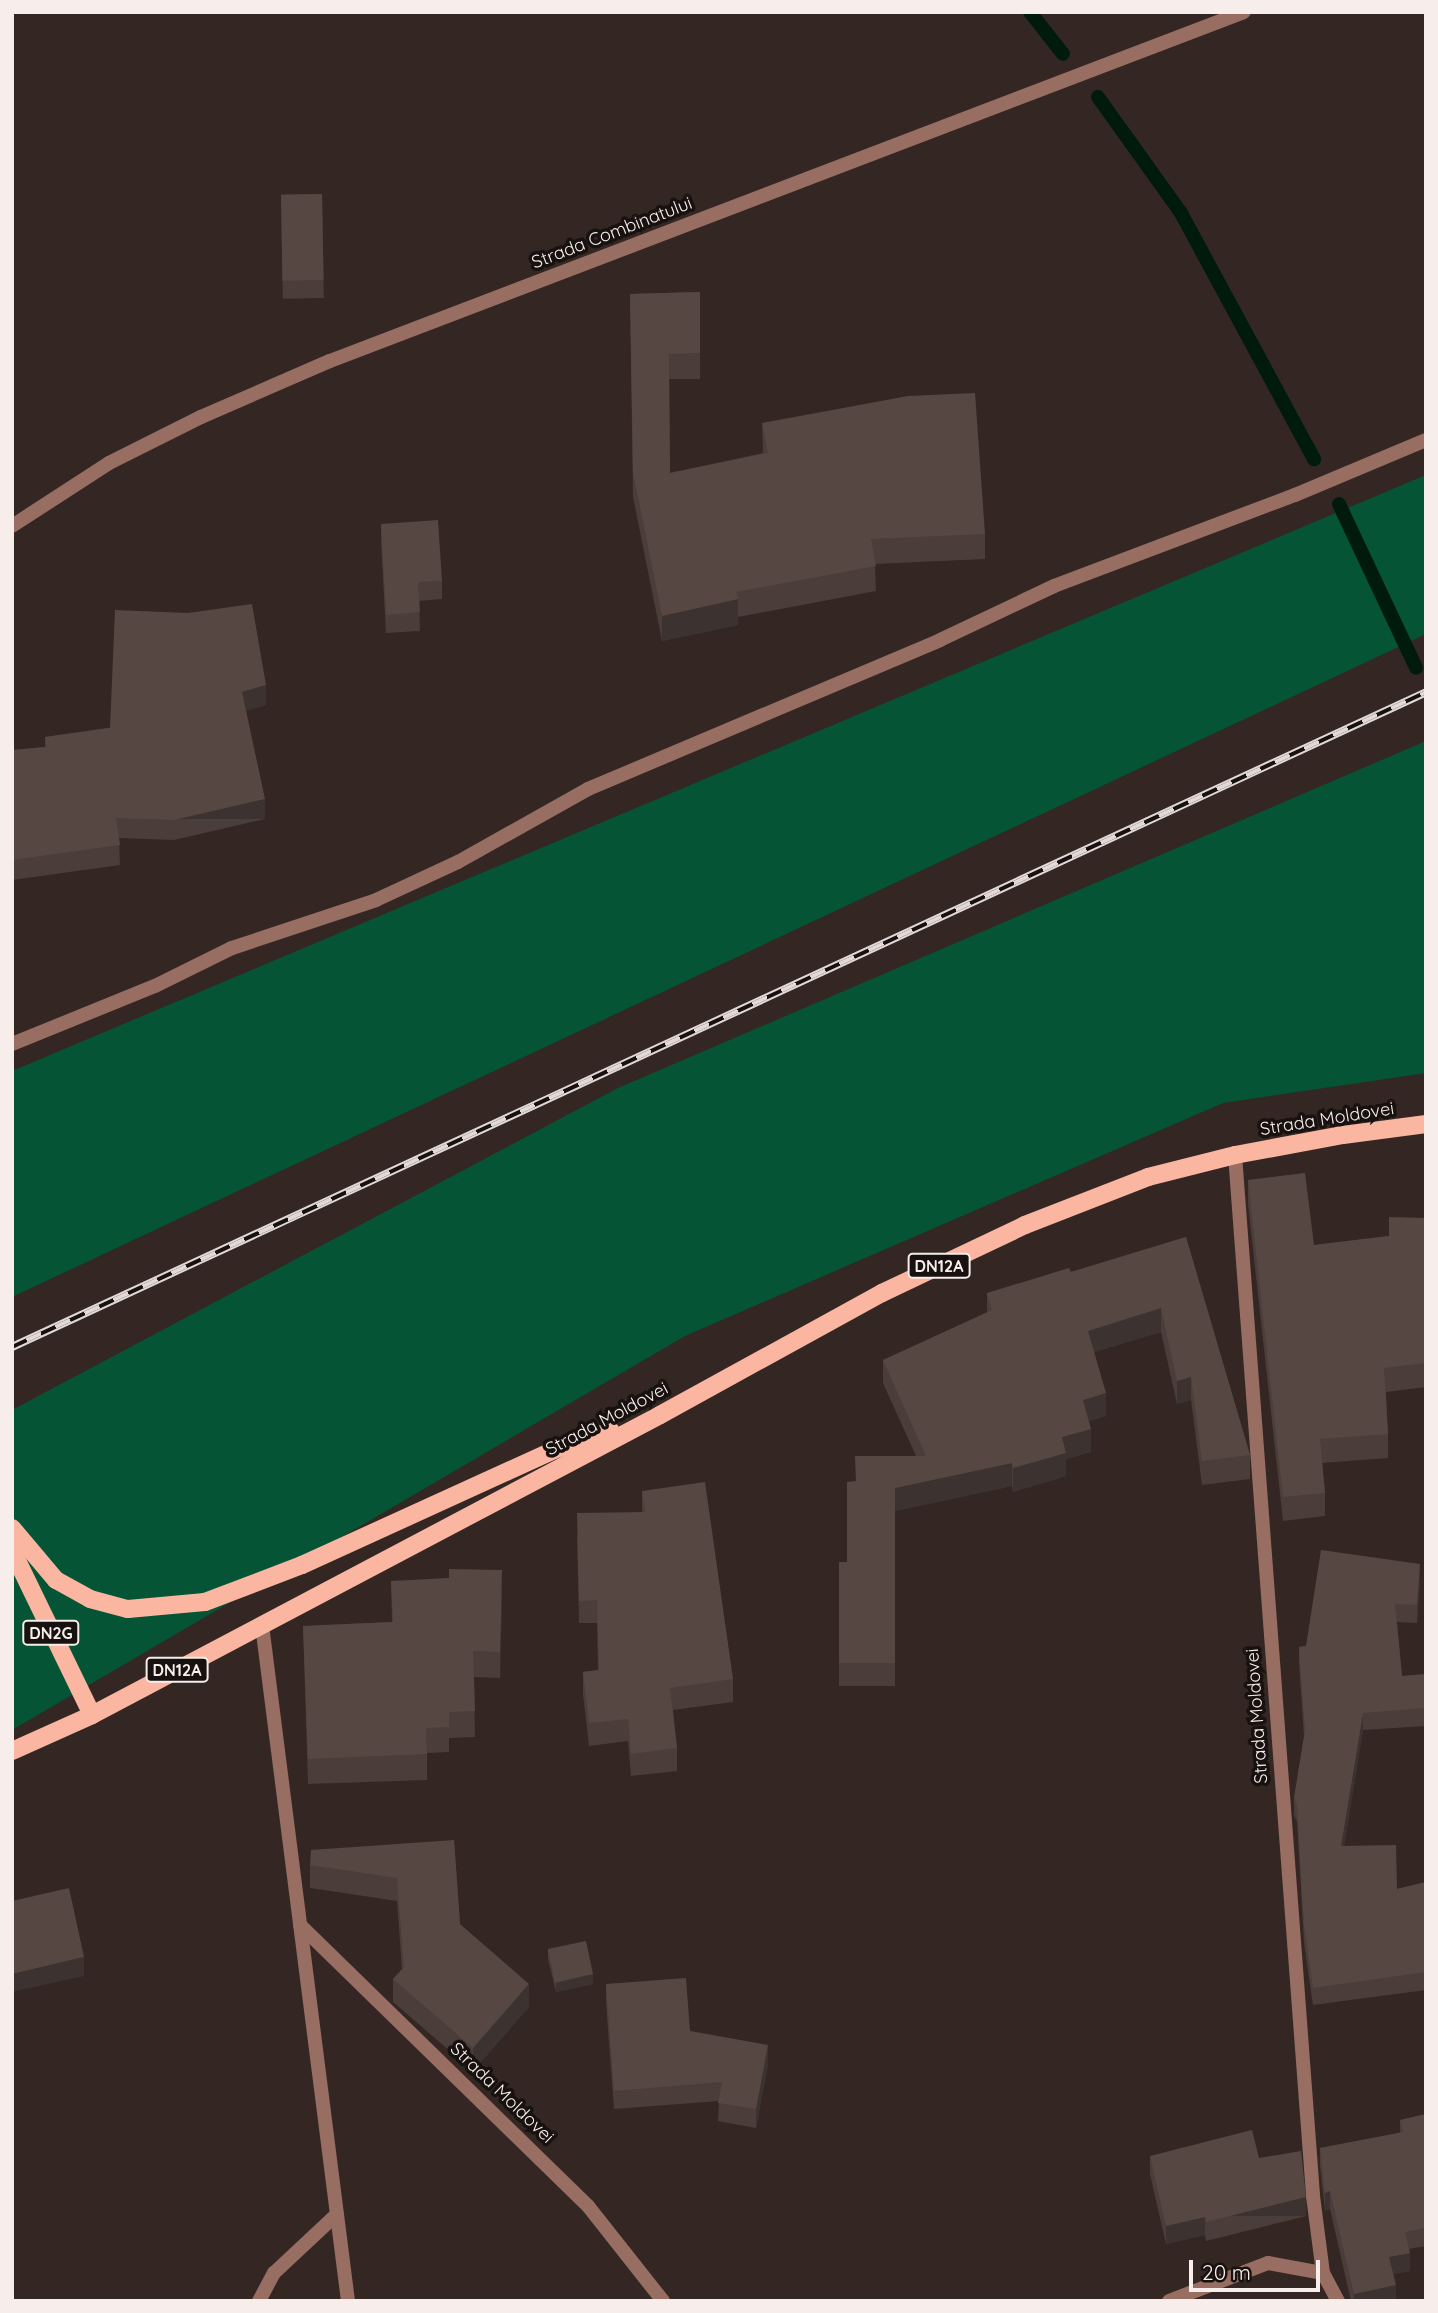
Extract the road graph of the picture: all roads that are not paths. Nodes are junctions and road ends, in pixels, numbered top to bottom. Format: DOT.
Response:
graph roads {
  1 [pos="1244,12"];
  2 [pos="1426,440"];
  3 [pos="12,526"];
  4 [pos="12,1044"];
  5 [pos="1426,1124"];
  6 [pos="1234,1155"];
  7 [pos="660,1415"];
  8 [pos="12,1528"];
  9 [pos="12,1550"];
  10 [pos="262,1625"];
  11 [pos="92,1715"];
  12 [pos="12,1751"];
  13 [pos="300,1925"];
  14 [pos="337,2214"];
  15 [pos="1323,2273"];
  16 [pos="259,2301"];
  17 [pos="348,2301"];
  18 [pos="663,2301"];
  19 [pos="1169,2301"];
  20 [pos="1338,2301"];
  1 -- 3 [label="street, Strada Combinatului"];
  2 -- 4 [label="street"];
  5 -- 6 [label="main road, Strada Moldovei / DN12A"];
  6 -- 7 [label="main road, Strada Moldovei / DN12A"];
  6 -- 15 [label="street, Strada Moldovei"];
  7 -- 8 [label="main road"];
  7 -- 10 [label="main road, Strada Moldovei / DN12A"];
  9 -- 11 [label="main road, DN2G"];
  10 -- 11 [label="main road, Strada Moldovei / DN12A"];
  10 -- 13 [label="street"];
  11 -- 12 [label="main road, Strada Moldovei / DN12A"];
  13 -- 14 [label="street"];
  13 -- 18 [label="street, Strada Moldovei"];
  14 -- 16 [label="street"];
  14 -- 17 [label="street"];
  15 -- 19 [label="street"];
  15 -- 20 [label="street, Strada Moldovei"];
}
